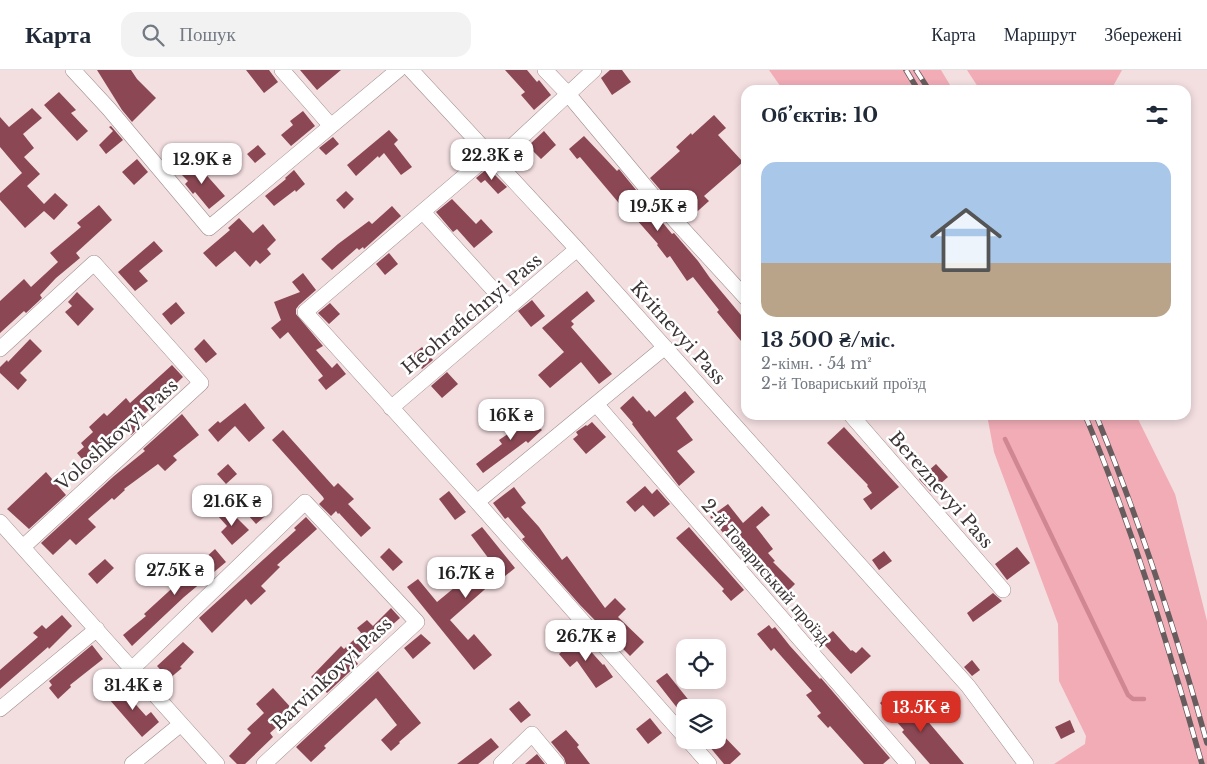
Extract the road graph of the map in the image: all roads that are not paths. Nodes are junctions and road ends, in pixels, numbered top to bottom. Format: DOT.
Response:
graph roads {
  1 [pos="73,70"];
  2 [pos="282,70"];
  3 [pos="398,70"];
  4 [pos="411,70"];
  5 [pos="545,70"];
  6 [pos="594,70"];
  7 [pos="568,94"];
  8 [pos="331,126"];
  9 [pos="492,159"];
  10 [pos="423,212"];
  11 [pos="577,249"];
  12 [pos="741,293"];
  13 [pos="509,307"];
  14 [pos="665,347"];
  15 [pos="0,349"];
  16 [pos="596,404"];
  17 [pos="391,408"];
  18 [pos="856,420"];
  19 [pos="477,502"];
  20 [pos="0,522"];
  21 [pos="23,547"];
  22 [pos="1003,590"];
  23 [pos="97,630"];
  24 [pos="132,669"];
  25 [pos="0,709"];
  26 [pos="181,724"];
  27 [pos="676,727"];
  28 [pos="696,749"];
  29 [pos="132,764"];
  30 [pos="218,764"];
  31 [pos="264,764"];
  32 [pos="501,764"];
  33 [pos="557,764"];
  34 [pos="709,764"];
  35 [pos="908,764"];
  36 [pos="1026,764"];
  1 -- 8 [label="street"];
  2 -- 8 [label="street"];
  3 -- 8 [label="street"];
  4 -- 9 [label="street, Kvitnevyi Pass"];
  5 -- 7 [label="street"];
  6 -- 7 [label="street"];
  7 -- 9 [label="street"];
  7 -- 12 [label="street"];
  9 -- 10 [label="street"];
  9 -- 11 [label="street, Kvitnevyi Pass"];
  10 -- 13 [label="street"];
  10 -- 17 [label="street"];
  11 -- 13 [label="street, Heohrafichnyi Pass"];
  11 -- 14 [label="street, Kvitnevyi Pass"];
  13 -- 17 [label="street, Heohrafichnyi Pass"];
  14 -- 16 [label="street"];
  14 -- 36 [label="street, Kvitnevyi Pass"];
  15 -- 21 [label="street, Voloshkovyi Pass"];
  16 -- 19 [label="street"];
  16 -- 35 [label="street, 2-й Товариський проїзд"];
  17 -- 19 [label="street"];
  18 -- 22 [label="street, Bereznevyi Pass"];
  19 -- 27 [label="street"];
  20 -- 21 [label="street"];
  21 -- 23 [label="street"];
  23 -- 24 [label="street"];
  23 -- 25 [label="street"];
  24 -- 26 [label="street"];
  24 -- 31 [label="street, Barvinkovyi Pass"];
  26 -- 29 [label="street"];
  26 -- 30 [label="street"];
  28 -- 34 [label="street"];
  32 -- 33 [label="street"];
}
